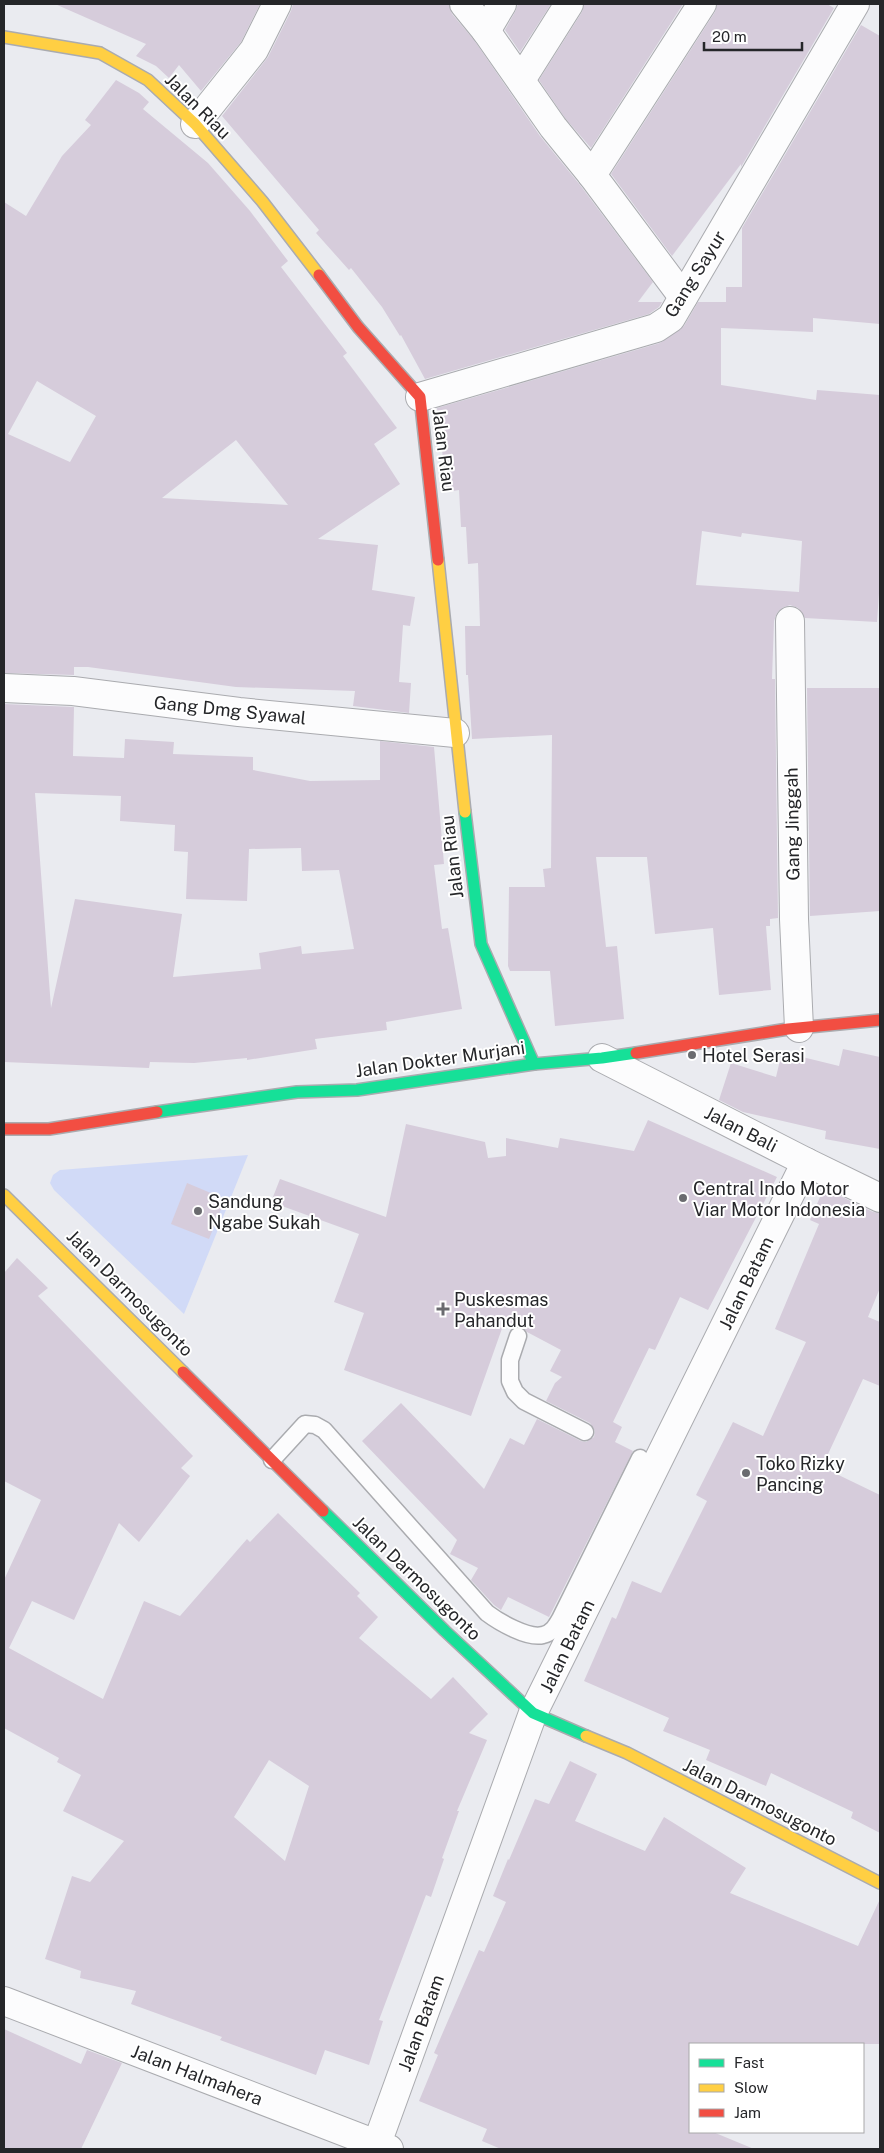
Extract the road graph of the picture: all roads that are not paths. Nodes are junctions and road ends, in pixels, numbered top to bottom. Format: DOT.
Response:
graph roads {
  1 [pos="277,4"];
  2 [pos="464,4"];
  3 [pos="502,4"];
  4 [pos="569,4"];
  5 [pos="702,4"];
  6 [pos="855,4"];
  7 [pos="486,31"];
  8 [pos="4,38"];
  9 [pos="521,80"];
  10 [pos="195,124"];
  11 [pos="592,175"];
  12 [pos="683,297"];
  13 [pos="420,398"];
  14 [pos="790,621"];
  15 [pos="4,688"];
  16 [pos="455,733"];
  17 [pos="880,1020"];
  18 [pos="799,1028"];
  19 [pos="602,1058"];
  20 [pos="534,1064"];
  21 [pos="4,1129"];
  22 [pos="806,1162"];
  23 [pos="4,1195"];
  24 [pos="880,1198"];
  25 [pos="518,1336"];
  26 [pos="585,1432"];
  27 [pos="272,1460"];
  28 [pos="644,1460"];
  29 [pos="534,1713"];
  30 [pos="880,1883"];
  31 [pos="4,2001"];
  32 [pos="381,2148"];
  1 -- 10 [label="street"];
  2 -- 7 [label="street"];
  3 -- 7 [label="street"];
  4 -- 9 [label="street"];
  5 -- 11 [label="street"];
  6 -- 12 [label="street, Gang Sayur"];
  7 -- 9 [label="street"];
  8 -- 10 [label="street, Jalan Riau"];
  9 -- 11 [label="street"];
  10 -- 13 [label="street, Jalan Riau"];
  11 -- 12 [label="street"];
  12 -- 13 [label="street, Gang Sayur"];
  13 -- 16 [label="street, Jalan Riau"];
  14 -- 18 [label="street, Gang Jinggah"];
  15 -- 16 [label="street, Gang Dmg Syawal"];
  16 -- 20 [label="street, Jalan Riau"];
  17 -- 18 [label="street, Jalan Dokter Murjani"];
  18 -- 19 [label="street, Jalan Dokter Murjani"];
  19 -- 20 [label="street, Jalan Dokter Murjani"];
  19 -- 22 [label="street, Jalan Bali"];
  20 -- 21 [label="street, Jalan Dokter Murjani"];
  22 -- 24 [label="street, Jalan Bali"];
  22 -- 28 [label="street, Jalan Batam"];
  23 -- 27 [label="street, Jalan Darmosugonto"];
  25 -- 26 [label="lane"];
  27 -- 28 [label="lane"];
  27 -- 29 [label="street, Jalan Darmosugonto"];
  28 -- 29 [label="street, Jalan Batam"];
  29 -- 30 [label="street, Jalan Darmosugonto"];
  29 -- 32 [label="street, Jalan Batam"];
  31 -- 32 [label="street, Jalan Halmahera"];
}
